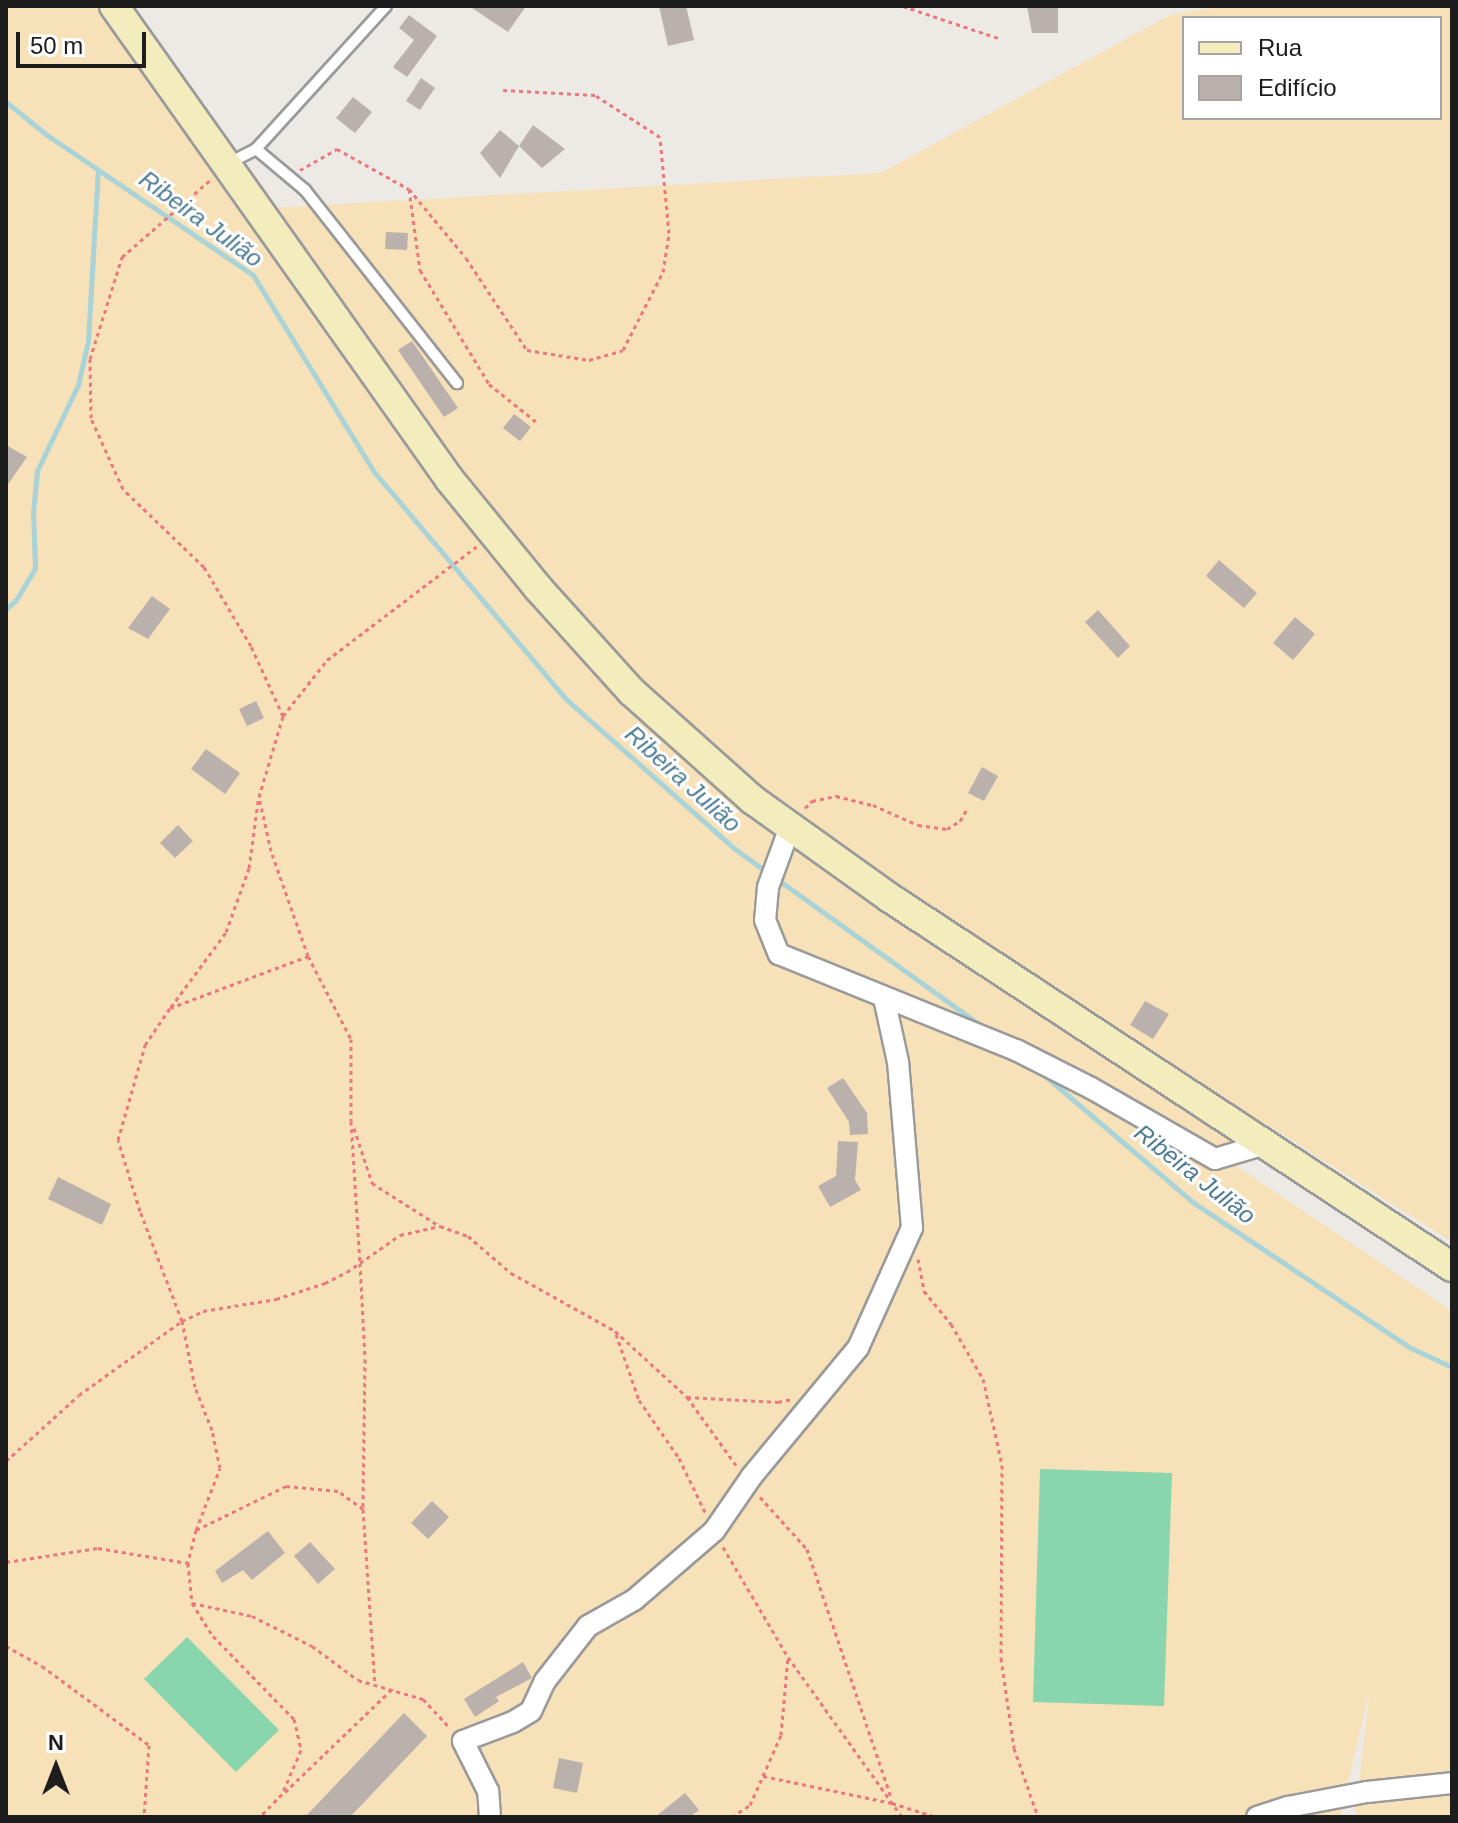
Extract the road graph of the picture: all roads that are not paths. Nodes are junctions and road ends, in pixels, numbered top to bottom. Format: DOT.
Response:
graph roads {
  1 [pos="114,6"];
  2 [pos="386,6"];
  3 [pos="256,149"];
  4 [pos="227,165"];
  5 [pos="457,383"];
  6 [pos="790,827"];
  7 [pos="884,998"];
  8 [pos="1265,1144"];
  9 [pos="1451,1265"];
  10 [pos="1452,1783"];
  11 [pos="490,1817"];
  12 [pos="1257,1817"];
  1 -- 4 [label="main road"];
  2 -- 3 [label="lane"];
  3 -- 4 [label="lane"];
  3 -- 5 [label="lane"];
  4 -- 6 [label="main road"];
  6 -- 7 [label="street"];
  6 -- 8 [label="main road"];
  7 -- 8 [label="street"];
  7 -- 11 [label="street"];
  8 -- 9 [label="main road"];
  10 -- 12 [label="street"];
}
